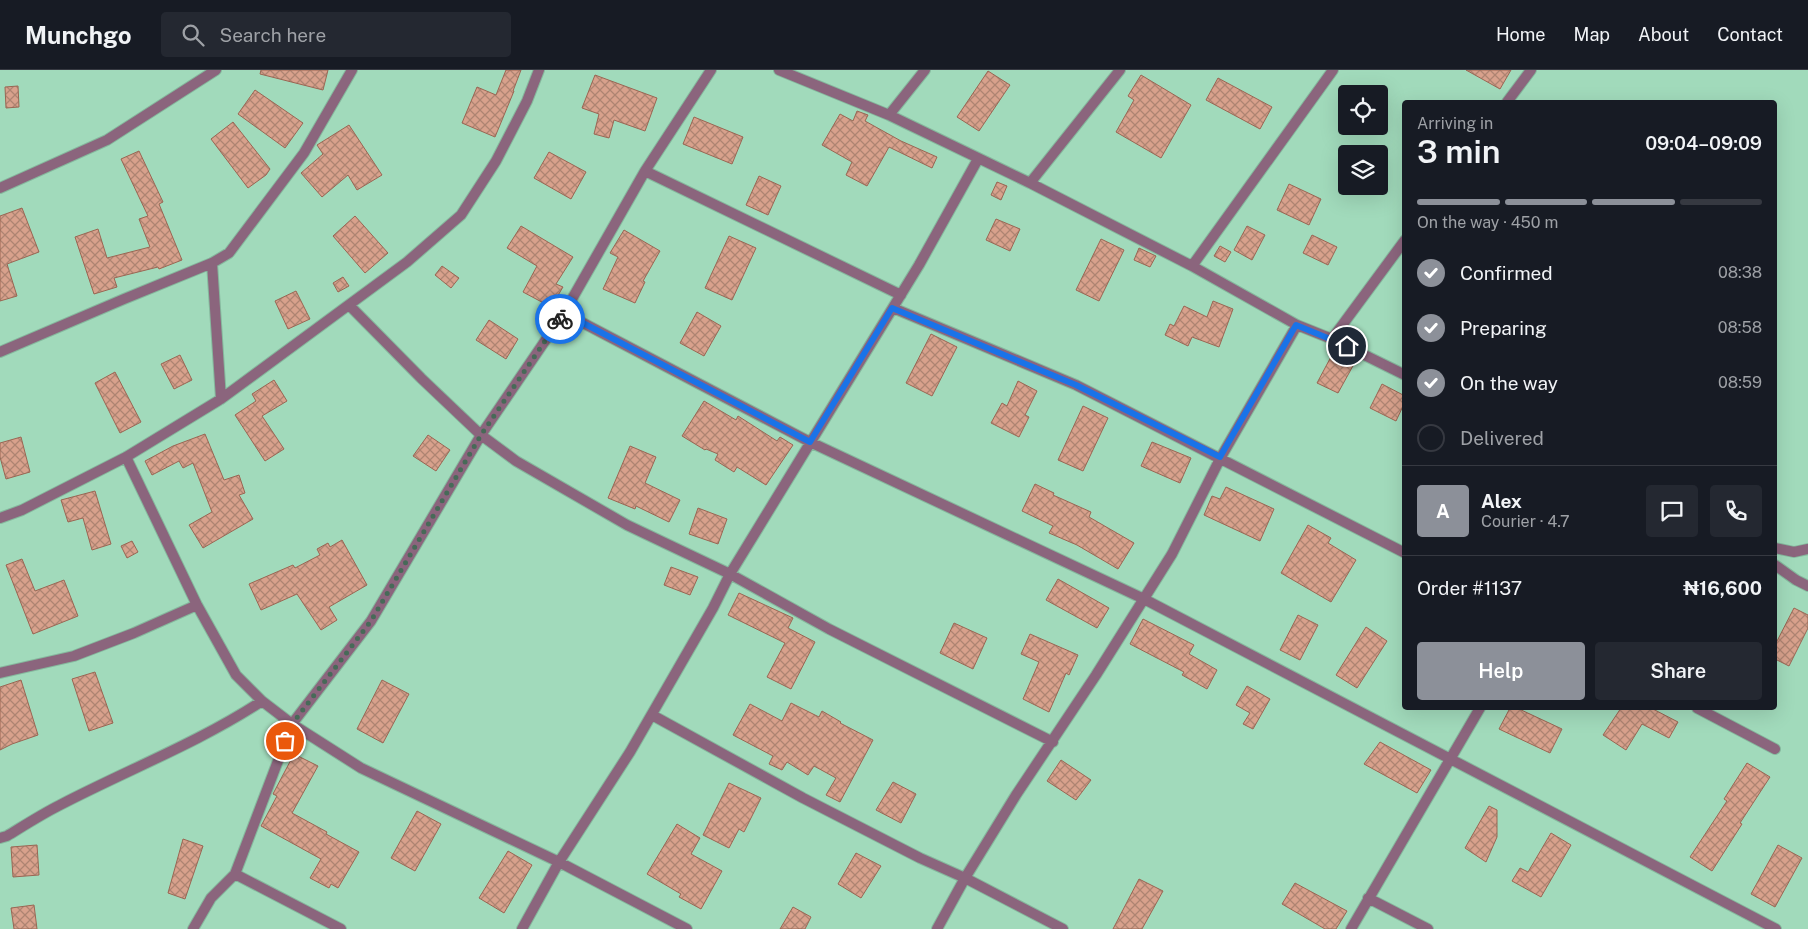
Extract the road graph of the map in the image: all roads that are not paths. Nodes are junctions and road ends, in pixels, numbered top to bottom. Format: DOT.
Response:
graph roads {
  1 [pos="216,70"];
  2 [pos="352,70"];
  3 [pos="539,70"];
  4 [pos="711,70"];
  5 [pos="779,70"];
  6 [pos="925,70"];
  7 [pos="1120,70"];
  8 [pos="1334,70"];
  9 [pos="1531,70"];
  10 [pos="1508,100"];
  11 [pos="889,115"];
  12 [pos="978,159"];
  13 [pos="645,171"];
  14 [pos="1030,183"];
  15 [pos="0,188"];
  16 [pos="1402,244"];
  17 [pos="212,263"];
  18 [pos="1192,266"];
  19 [pos="901,295"];
  20 [pos="349,304"];
  21 [pos="892,308"];
  22 [pos="564,313"];
  23 [pos="1296,325"];
  24 [pos="1332,339"];
  25 [pos="0,352"];
  26 [pos="1402,374"];
  27 [pos="222,399"];
  28 [pos="481,435"];
  29 [pos="810,442"];
  30 [pos="126,457"];
  31 [pos="1220,457"];
  32 [pos="0,518"];
  33 [pos="1777,548"];
  34 [pos="1808,549"];
  35 [pos="1402,551"];
  36 [pos="1777,566"];
  37 [pos="730,574"];
  38 [pos="1808,586"];
  39 [pos="1144,599"];
  40 [pos="197,605"];
  41 [pos="0,673"];
  42 [pos="262,701"];
  43 [pos="1479,710"];
  44 [pos="1701,710"];
  45 [pos="652,715"];
  46 [pos="292,724"];
  47 [pos="1053,742"];
  48 [pos="1775,749"];
  49 [pos="1449,760"];
  50 [pos="0,838"];
  51 [pos="559,862"];
  52 [pos="235,874"];
  53 [pos="965,878"];
  54 [pos="1368,898"];
  55 [pos="194,929"];
  56 [pos="342,929"];
  57 [pos="522,929"];
  58 [pos="687,929"];
  59 [pos="937,929"];
  60 [pos="1063,929"];
  61 [pos="1351,929"];
  62 [pos="1428,929"];
  63 [pos="1776,929"];
  1 -- 15 [label="street"];
  2 -- 17 [label="street"];
  3 -- 20 [label="street"];
  4 -- 13 [label="street"];
  5 -- 11 [label="street"];
  6 -- 11 [label="street"];
  7 -- 14 [label="street"];
  8 -- 18 [label="street"];
  9 -- 10 [label="street"];
  11 -- 12 [label="street"];
  12 -- 14 [label="street"];
  12 -- 19 [label="street"];
  13 -- 19 [label="street"];
  13 -- 22 [label="street"];
  14 -- 18 [label="street"];
  16 -- 24 [label="street"];
  17 -- 25 [label="street"];
  17 -- 27 [label="street"];
  18 -- 23 [label="street"];
  19 -- 21 [label="street"];
  20 -- 27 [label="street"];
  20 -- 28 [label="street"];
  21 -- 29 [label="street"];
  21 -- 31 [label="street"];
  22 -- 28 [label="street"];
  22 -- 29 [label="street"];
  23 -- 24 [label="street"];
  23 -- 31 [label="street"];
  24 -- 26 [label="street"];
  27 -- 30 [label="street"];
  28 -- 37 [label="street"];
  28 -- 46 [label="street"];
  29 -- 37 [label="street"];
  29 -- 39 [label="street"];
  30 -- 32 [label="street"];
  30 -- 40 [label="street"];
  31 -- 35 [label="street"];
  31 -- 39 [label="street"];
  33 -- 34 [label="street"];
  36 -- 38 [label="street"];
  37 -- 45 [label="street"];
  37 -- 47 [label="street"];
  39 -- 47 [label="street"];
  39 -- 49 [label="street"];
  40 -- 41 [label="street"];
  40 -- 42 [label="street"];
  42 -- 46 [label="street"];
  42 -- 50 [label="street"];
  43 -- 49 [label="street"];
  44 -- 48 [label="street"];
  45 -- 51 [label="street"];
  45 -- 53 [label="street"];
  46 -- 51 [label="street"];
  46 -- 52 [label="street"];
  47 -- 53 [label="street"];
  49 -- 54 [label="street"];
  49 -- 63 [label="street"];
  51 -- 57 [label="street"];
  51 -- 58 [label="street"];
  52 -- 55 [label="street"];
  52 -- 56 [label="street"];
  53 -- 59 [label="street"];
  53 -- 60 [label="street"];
  54 -- 61 [label="street"];
  54 -- 62 [label="street"];
}
